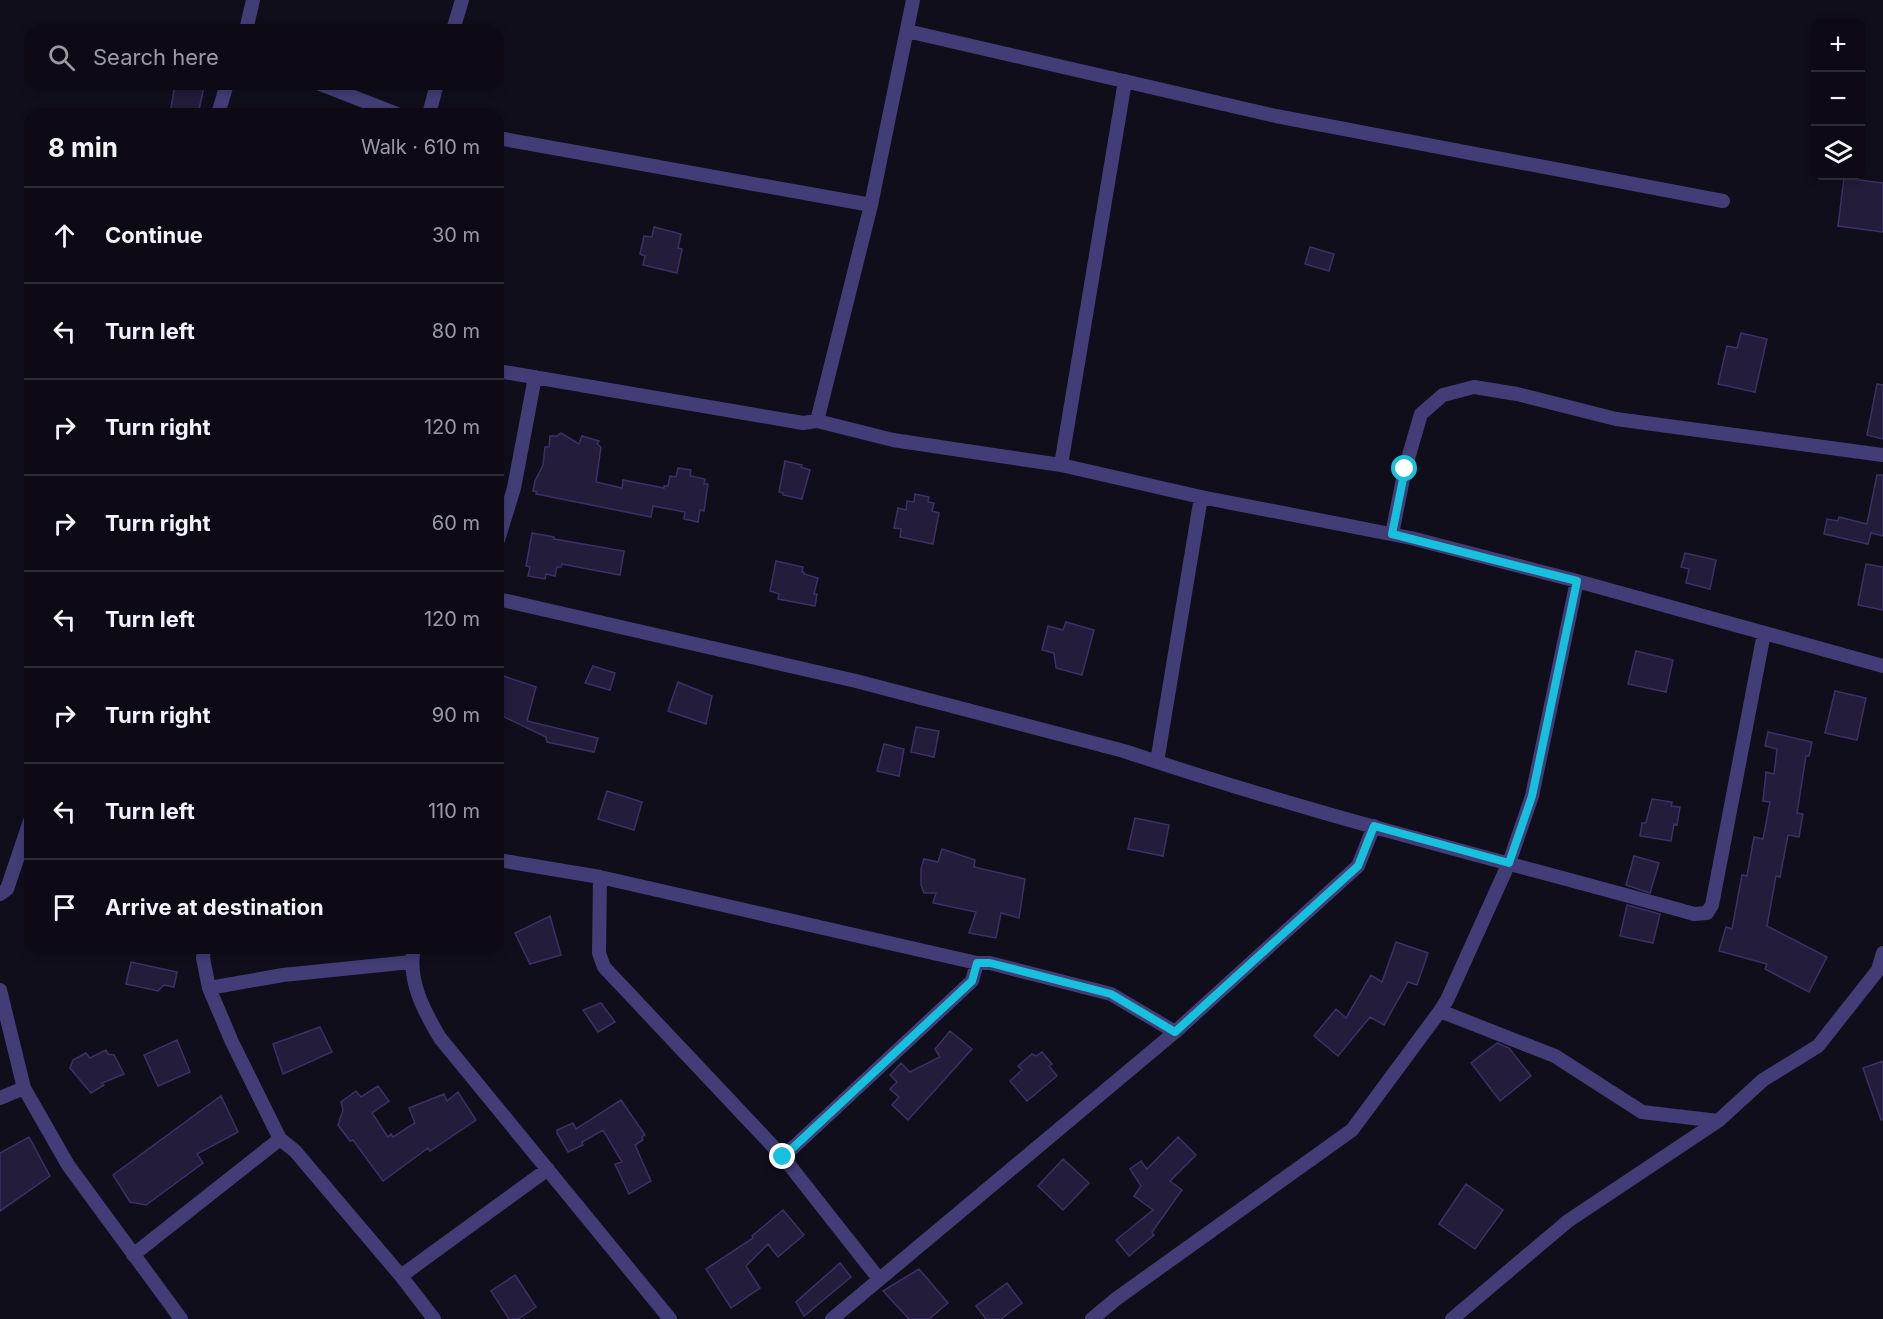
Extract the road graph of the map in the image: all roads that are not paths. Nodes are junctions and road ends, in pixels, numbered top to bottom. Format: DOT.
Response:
graph roads {
  1 [pos="253,0"];
  2 [pos="462,0"];
  3 [pos="913,0"];
  4 [pos="247,24"];
  5 [pos="455,24"];
  6 [pos="907,31"];
  7 [pos="1125,81"];
  8 [pos="225,90"];
  9 [pos="336,90"];
  10 [pos="435,90"];
  11 [pos="220,108"];
  12 [pos="382,108"];
  13 [pos="431,108"];
  14 [pos="504,139"];
  15 [pos="1723,201"];
  16 [pos="871,205"];
  17 [pos="504,372"];
  18 [pos="535,377"];
  19 [pos="817,421"];
  20 [pos="1883,455"];
  21 [pos="1061,465"];
  22 [pos="1201,497"];
  23 [pos="504,519"];
  24 [pos="1392,534"];
  25 [pos="1577,581"];
  26 [pos="504,600"];
  27 [pos="1764,633"];
  28 [pos="1883,666"];
  29 [pos="1157,762"];
  30 [pos="1374,826"];
  31 [pos="24,839"];
  32 [pos="504,861"];
  33 [pos="1509,863"];
  34 [pos="600,877"];
  35 [pos="0,894"];
  36 [pos="1883,953"];
  37 [pos="203,954"];
  38 [pos="413,954"];
  39 [pos="411,962"];
  40 [pos="977,963"];
  41 [pos="1881,970"];
  42 [pos="209,988"];
  43 [pos="0,990"];
  44 [pos="1440,1011"];
  45 [pos="1175,1032"];
  46 [pos="24,1088"];
  47 [pos="0,1098"];
  48 [pos="1718,1121"];
  49 [pos="280,1139"];
  50 [pos="783,1157"];
  51 [pos="548,1169"];
  52 [pos="133,1255"];
  53 [pos="401,1276"];
  54 [pos="879,1280"];
  55 [pos="181,1319"];
  56 [pos="434,1319"];
  57 [pos="670,1319"];
  58 [pos="832,1319"];
  59 [pos="1092,1319"];
  60 [pos="1452,1319"];
  1 -- 4 [label="street"];
  2 -- 5 [label="street"];
  3 -- 6 [label="street"];
  6 -- 7 [label="street"];
  6 -- 16 [label="street"];
  7 -- 15 [label="street"];
  7 -- 21 [label="street"];
  8 -- 11 [label="street"];
  9 -- 12 [label="street"];
  10 -- 13 [label="street"];
  14 -- 16 [label="street"];
  16 -- 19 [label="street"];
  17 -- 18 [label="street"];
  18 -- 19 [label="street"];
  18 -- 23 [label="street"];
  19 -- 21 [label="street"];
  20 -- 24 [label="street"];
  21 -- 22 [label="street"];
  22 -- 24 [label="street"];
  22 -- 29 [label="street"];
  24 -- 25 [label="street"];
  25 -- 27 [label="street"];
  25 -- 33 [label="street"];
  26 -- 29 [label="street"];
  27 -- 28 [label="street"];
  27 -- 33 [label="street"];
  29 -- 30 [label="street"];
  30 -- 33 [label="street"];
  30 -- 45 [label="street"];
  31 -- 35 [label="street"];
  32 -- 34 [label="street"];
  33 -- 44 [label="street"];
  34 -- 40 [label="street"];
  34 -- 50 [label="street"];
  36 -- 41 [label="street"];
  37 -- 42 [label="street"];
  38 -- 39 [label="street"];
  39 -- 42 [label="street"];
  39 -- 51 [label="street"];
  40 -- 45 [label="street"];
  40 -- 50 [label="street"];
  41 -- 48 [label="street"];
  42 -- 49 [label="street"];
  43 -- 46 [label="street"];
  44 -- 48 [label="street"];
  44 -- 59 [label="street"];
  45 -- 54 [label="street"];
  46 -- 47 [label="street"];
  46 -- 52 [label="street"];
  48 -- 60 [label="street"];
  49 -- 52 [label="street"];
  49 -- 53 [label="street"];
  50 -- 54 [label="street"];
  51 -- 53 [label="street"];
  51 -- 57 [label="street"];
  52 -- 55 [label="street"];
  53 -- 56 [label="street"];
  54 -- 58 [label="street"];
}
